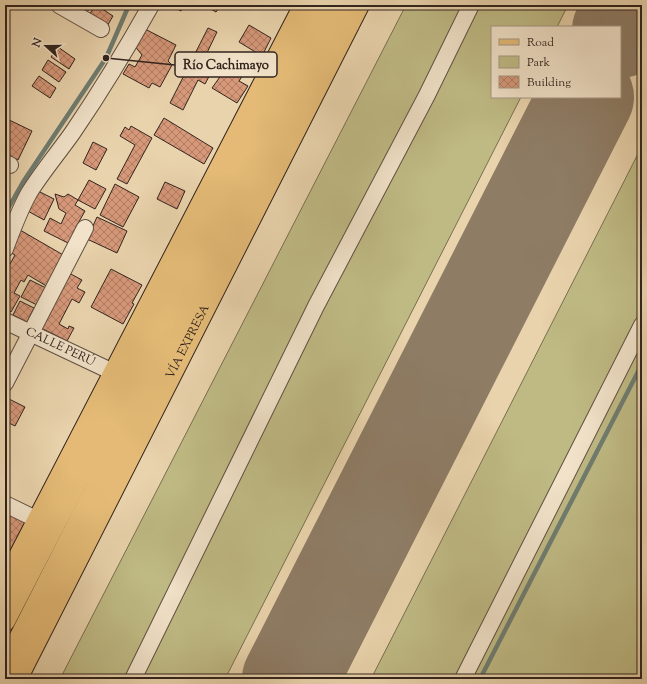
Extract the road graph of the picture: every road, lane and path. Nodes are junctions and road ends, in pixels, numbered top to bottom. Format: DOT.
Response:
graph roads {
  1 [pos="59,5"];
  2 [pos="151,5"];
  3 [pos="304,5"];
  4 [pos="324,5"];
  5 [pos="342,5"];
  6 [pos="359,5"];
  7 [pos="471,5"];
  8 [pos="101,29"];
  9 [pos="317,35"];
  10 [pos="268,76"];
  11 [pos="312,98"];
  12 [pos="205,198"];
  13 [pos="248,224"];
  14 [pos="85,228"];
  15 [pos="5,249"];
  16 [pos="202,259"];
  17 [pos="5,320"];
  18 [pos="642,325"];
  19 [pos="31,332"];
  20 [pos="115,373"];
  21 [pos="5,383"];
  22 [pos="5,504"];
  23 [pos="38,520"];
  24 [pos="7,574"];
  25 [pos="5,621"];
  26 [pos="5,666"];
  27 [pos="17,679"];
  28 [pos="133,679"];
  29 [pos="463,679"];
  1 -- 8 [label="street"];
  2 -- 15 [label="street"];
  3 -- 10 [label="main road"];
  4 -- 9 [label="main road, VÍA EXPRESA"];
  5 -- 9 [label="main road, VÍA EXPRESA"];
  6 -- 11 [label="main road, VÍA EXPRESA"];
  7 -- 28 [label="street"];
  9 -- 10 [label="main road"];
  9 -- 11 [label="main road"];
  9 -- 16 [label="main road, VÍA EXPRESA"];
  10 -- 12 [label="main road"];
  11 -- 13 [label="main road, VÍA EXPRESA"];
  12 -- 16 [label="main road"];
  12 -- 20 [label="main road"];
  13 -- 16 [label="main road"];
  13 -- 27 [label="main road, VÍA EXPRESA"];
  14 -- 19 [label="street"];
  16 -- 25 [label="main road, VÍA EXPRESA"];
  16 -- 26 [label="main road, VÍA EXPRESA"];
  17 -- 19 [label="street, CALLE PERÚ"];
  18 -- 29 [label="street"];
  19 -- 20 [label="street, CALLE PERÚ"];
  19 -- 21 [label="street"];
  20 -- 23 [label="main road"];
  22 -- 23 [label="street"];
  23 -- 24 [label="main road"];
}
